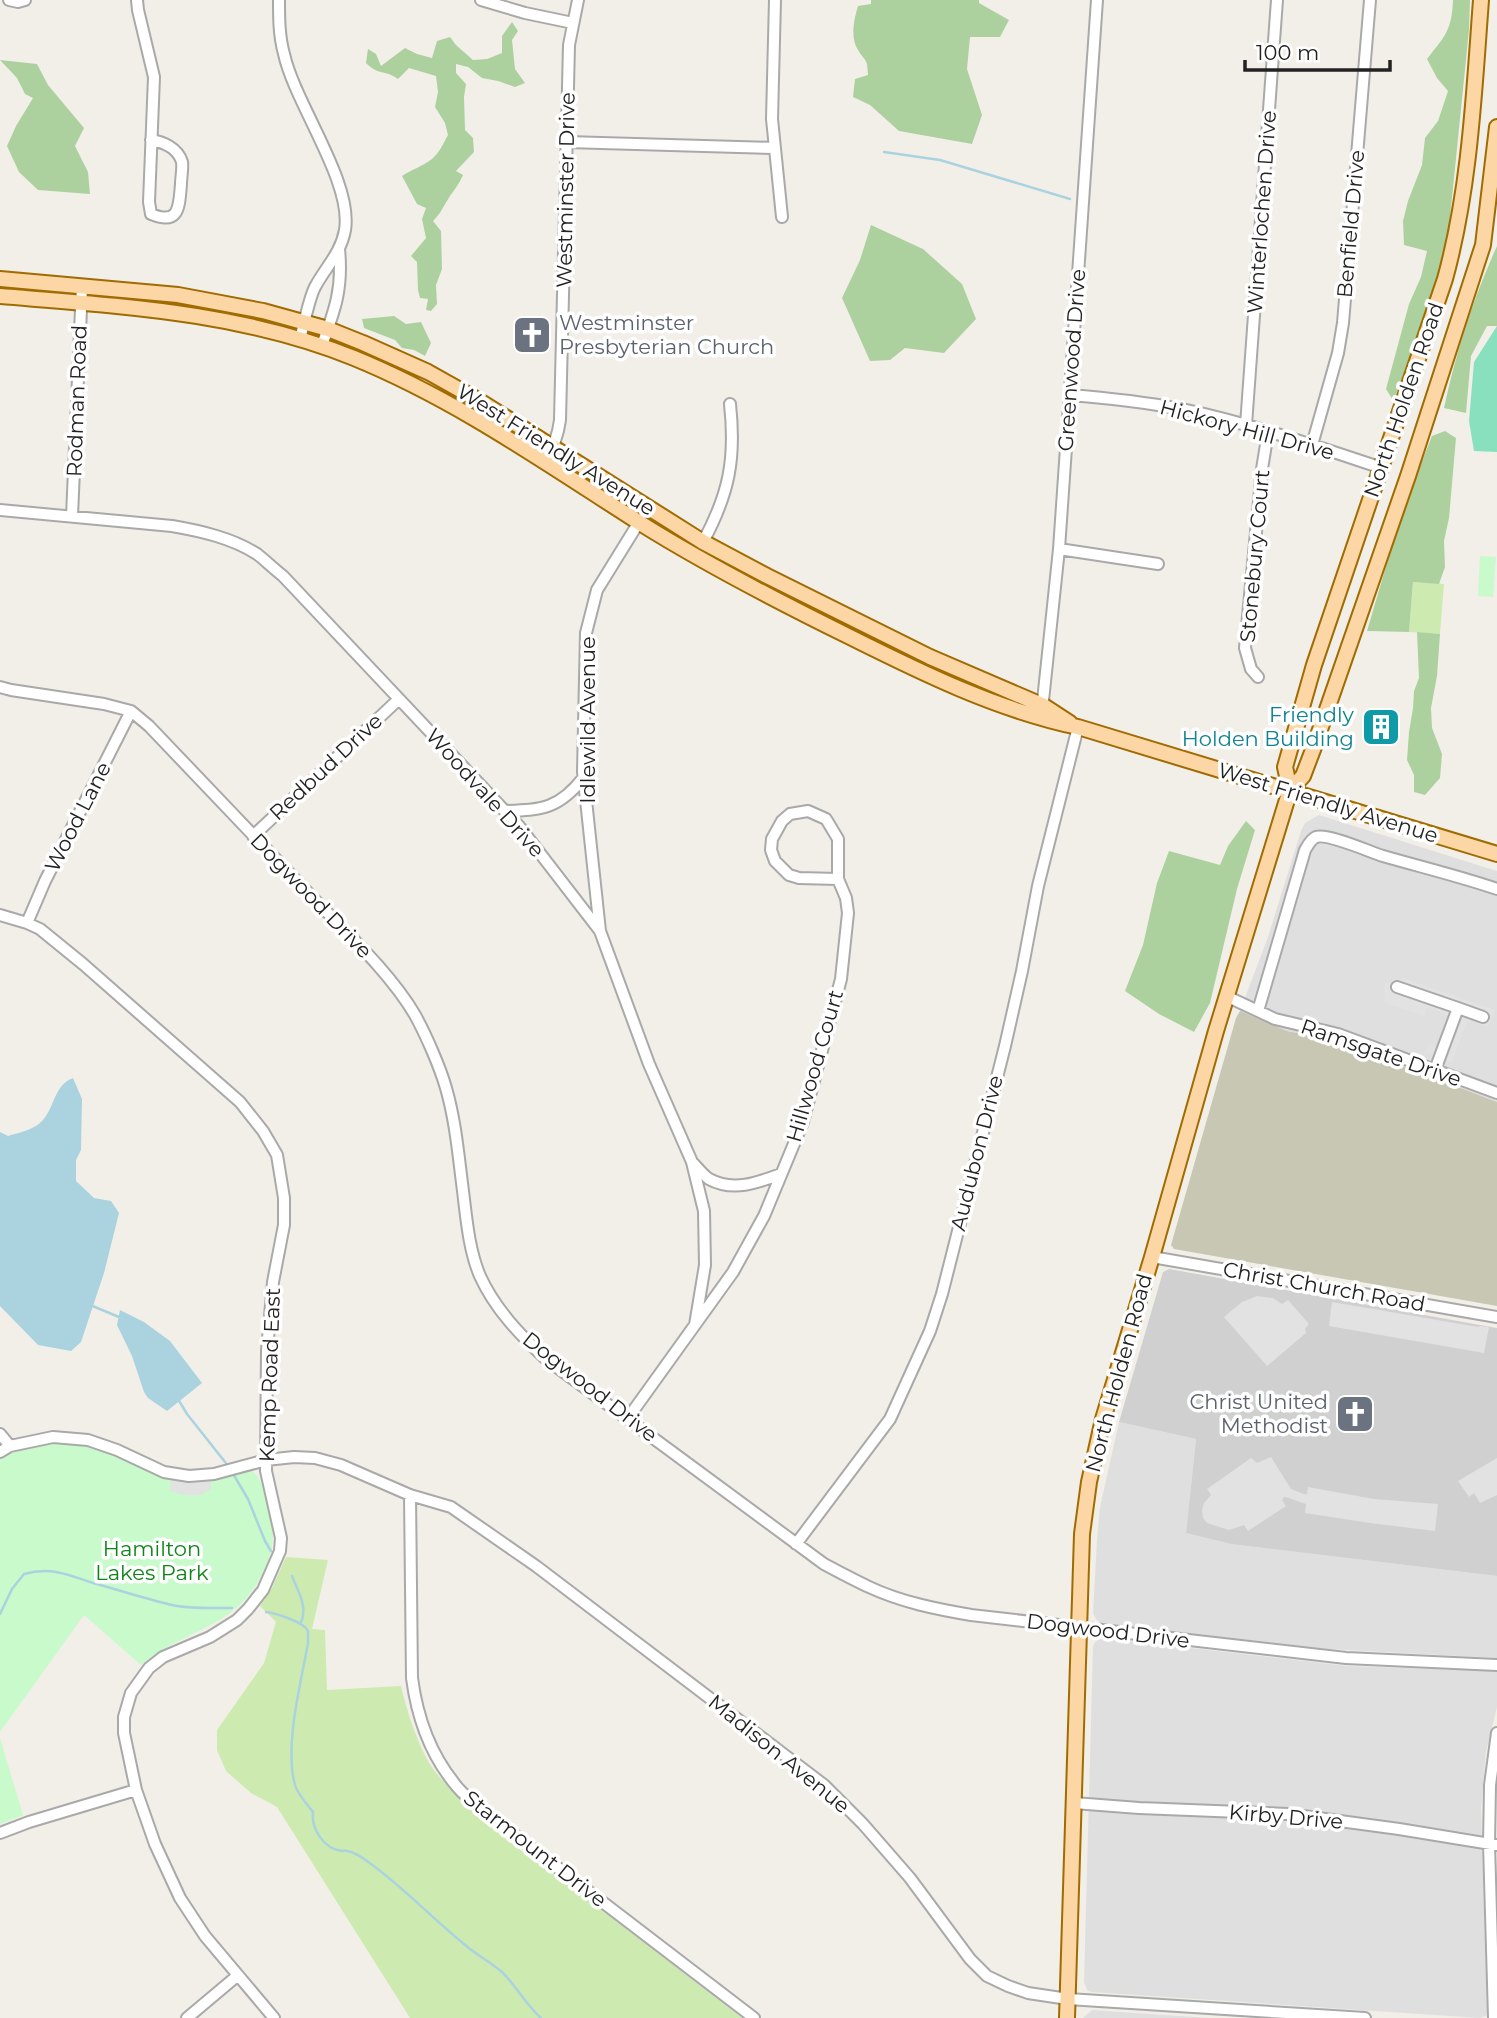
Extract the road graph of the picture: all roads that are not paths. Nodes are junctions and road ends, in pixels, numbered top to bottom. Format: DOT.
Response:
graph roads {
  1 [pos="9,0"];
  2 [pos="25,0"];
  3 [pos="137,0"];
  4 [pos="279,0"];
  5 [pos="481,0"];
  6 [pos="578,0"];
  7 [pos="775,0"];
  8 [pos="1097,0"];
  9 [pos="1277,0"];
  10 [pos="1370,0"];
  11 [pos="1481,0"];
  12 [pos="573,23"];
  13 [pos="1497,127"];
  14 [pos="151,140"];
  15 [pos="567,142"];
  16 [pos="775,148"];
  17 [pos="782,217"];
  18 [pos="340,250"];
  19 [pos="0,279"];
  20 [pos="82,286"];
  21 [pos="0,296"];
  22 [pos="81,303"];
  23 [pos="305,322"];
  24 [pos="328,329"];
  25 [pos="300,339"];
  26 [pos="323,345"];
  27 [pos="1069,395"];
  28 [pos="730,404"];
  29 [pos="1246,425"];
  30 [pos="1268,432"];
  31 [pos="1312,445"];
  32 [pos="554,446"];
  33 [pos="545,461"];
  34 [pos="1382,468"];
  35 [pos="0,510"];
  36 [pos="72,516"];
  37 [pos="639,522"];
  38 [pos="704,542"];
  39 [pos="1059,550"];
  40 [pos="1158,564"];
  41 [pos="1258,677"];
  42 [pos="0,687"];
  43 [pos="399,699"];
  44 [pos="131,711"];
  45 [pos="1042,713"];
  46 [pos="1078,727"];
  47 [pos="584,777"];
  48 [pos="1290,790"];
  49 [pos="505,811"];
  50 [pos="253,836"];
  51 [pos="1497,854"];
  52 [pos="838,879"];
  53 [pos="1497,889"];
  54 [pos="0,915"];
  55 [pos="27,923"];
  56 [pos="600,931"];
  57 [pos="1396,987"];
  58 [pos="1226,996"];
  59 [pos="1458,1007"];
  60 [pos="1258,1011"];
  61 [pos="1483,1017"];
  62 [pos="1435,1070"];
  63 [pos="1497,1093"];
  64 [pos="692,1162"];
  65 [pos="781,1174"];
  66 [pos="1152,1257"];
  67 [pos="1497,1317"];
  68 [pos="695,1325"];
  69 [pos="628,1418"];
  70 [pos="0,1434"];
  71 [pos="5,1449"];
  72 [pos="266,1460"];
  73 [pos="410,1494"];
  74 [pos="796,1544"];
  75 [pos="1079,1627"];
  76 [pos="1497,1665"];
  77 [pos="1497,1733"];
  78 [pos="136,1790"];
  79 [pos="1074,1804"];
  80 [pos="0,1833"];
  81 [pos="1493,1844"];
  82 [pos="237,1976"];
  83 [pos="1068,1998"];
  84 [pos="1276,2015"];
  85 [pos="187,2018"];
  86 [pos="274,2018"];
  87 [pos="754,2018"];
  88 [pos="1068,2018"];
  89 [pos="1365,2018"];
  90 [pos="1494,2018"];
  1 -- 2 [label="street"];
  3 -- 14 [label="street"];
  4 -- 18 [label="street"];
  5 -- 12 [label="street"];
  6 -- 12 [label="street, Westminster Drive"];
  7 -- 16 [label="street"];
  8 -- 27 [label="street, Greenwood Drive"];
  9 -- 29 [label="street, Winterlochen Drive"];
  10 -- 31 [label="street, Benfield Drive"];
  11 -- 34 [label="main road, North Holden Road"];
  12 -- 15 [label="street, Westminster Drive"];
  13 -- 48 [label="main road, North Holden Road"];
  14 -- 14 [label="street"];
  15 -- 16 [label="street"];
  15 -- 32 [label="street, Westminster Drive"];
  16 -- 17 [label="street"];
  18 -- 23 [label="street"];
  18 -- 24 [label="street"];
  19 -- 20 [label="main road, West Friendly Avenue"];
  20 -- 22 [label="street, Rodman Road"];
  20 -- 23 [label="main road, West Friendly Avenue"];
  21 -- 22 [label="main road, West Friendly Avenue"];
  22 -- 25 [label="main road, West Friendly Avenue"];
  22 -- 36 [label="street, Rodman Road"];
  23 -- 24 [label="main road, West Friendly Avenue"];
  23 -- 25 [label="street"];
  24 -- 26 [label="street"];
  24 -- 32 [label="main road, West Friendly Avenue"];
  25 -- 26 [label="main road, West Friendly Avenue"];
  26 -- 33 [label="main road, West Friendly Avenue"];
  27 -- 29 [label="street, Hickory Hill Drive"];
  27 -- 39 [label="street, Greenwood Drive"];
  28 -- 38 [label="street"];
  29 -- 30 [label="street, Hickory Hill Drive"];
  30 -- 31 [label="street, Hickory Hill Drive"];
  30 -- 41 [label="street, Stonebury Court"];
  31 -- 34 [label="street, Hickory Hill Drive"];
  32 -- 33 [label="street, Westminster Drive"];
  32 -- 38 [label="main road, West Friendly Avenue"];
  33 -- 37 [label="main road, West Friendly Avenue"];
  34 -- 48 [label="main road, North Holden Road"];
  35 -- 36 [label="street, Woodvale Drive"];
  36 -- 43 [label="street, Woodvale Drive"];
  37 -- 45 [label="main road, West Friendly Avenue"];
  37 -- 47 [label="street, Idlewild Avenue"];
  38 -- 45 [label="main road, West Friendly Avenue"];
  39 -- 40 [label="street"];
  39 -- 45 [label="street, Greenwood Drive"];
  42 -- 44 [label="street, Dogwood Drive"];
  43 -- 49 [label="street, Woodvale Drive"];
  43 -- 50 [label="street, Redbud Drive"];
  44 -- 50 [label="street, Dogwood Drive"];
  44 -- 55 [label="street, Wood Lane"];
  45 -- 46 [label="main road, West Friendly Avenue"];
  46 -- 48 [label="main road, West Friendly Avenue"];
  46 -- 74 [label="street, Audubon Drive"];
  47 -- 49 [label="street"];
  47 -- 56 [label="street, Idlewild Avenue"];
  48 -- 51 [label="main road, West Friendly Avenue"];
  48 -- 58 [label="main road, North Holden Road"];
  49 -- 56 [label="street, Woodvale Drive"];
  50 -- 69 [label="street, Dogwood Drive"];
  52 -- 52 [label="street, Hillwood Court"];
  52 -- 65 [label="street, Hillwood Court"];
  53 -- 60 [label="street"];
  54 -- 55 [label="street, Kemp Road East"];
  55 -- 72 [label="street, Kemp Road East"];
  56 -- 64 [label="street, Woodvale Drive"];
  57 -- 59 [label="street"];
  58 -- 60 [label="street, Ramsgate Drive"];
  58 -- 66 [label="main road, North Holden Road"];
  59 -- 61 [label="street"];
  59 -- 62 [label="street"];
  60 -- 62 [label="street, Ramsgate Drive"];
  62 -- 63 [label="street, Ramsgate Drive"];
  64 -- 65 [label="street"];
  64 -- 68 [label="street, Woodvale Drive"];
  65 -- 68 [label="street, Hillwood Court"];
  66 -- 67 [label="street, Christ Church Road"];
  66 -- 75 [label="main road, North Holden Road"];
  68 -- 69 [label="street, Hillwood Court"];
  69 -- 74 [label="street, Dogwood Drive"];
  70 -- 71 [label="street"];
  71 -- 72 [label="street"];
  72 -- 73 [label="street, Madison Avenue"];
  72 -- 78 [label="street, Kemp Road East"];
  73 -- 83 [label="street, Madison Avenue"];
  73 -- 87 [label="street, Starmount Drive"];
  74 -- 75 [label="street, Dogwood Drive"];
  75 -- 76 [label="street, Dogwood Drive"];
  75 -- 79 [label="main road, North Holden Road"];
  77 -- 81 [label="street"];
  78 -- 80 [label="street"];
  78 -- 82 [label="street, Kemp Road East"];
  79 -- 81 [label="street, Kirby Drive"];
  79 -- 83 [label="main road, North Holden Road"];
  81 -- 90 [label="street"];
  82 -- 85 [label="street"];
  82 -- 86 [label="street, Kemp Road East"];
  83 -- 84 [label="street, Madison Avenue"];
  83 -- 88 [label="main road, North Holden Road"];
  84 -- 89 [label="street, Madison Avenue"];
}
